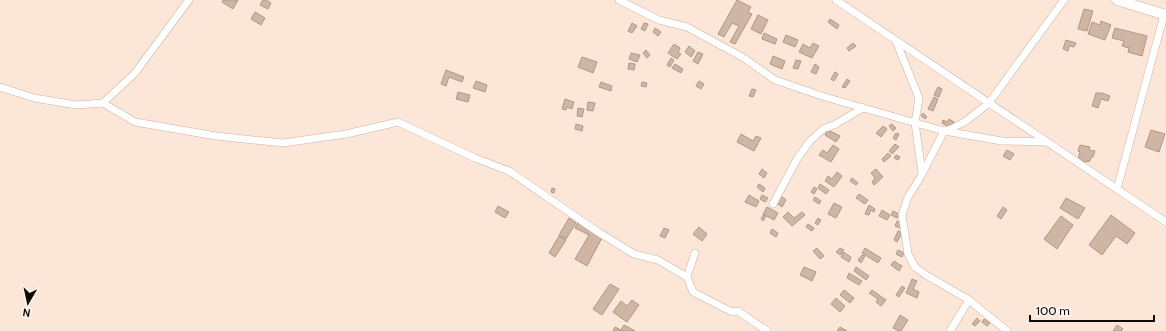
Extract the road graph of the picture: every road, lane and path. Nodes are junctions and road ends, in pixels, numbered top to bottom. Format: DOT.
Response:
graph roads {
  1 [pos="189,0"];
  2 [pos="620,0"];
  3 [pos="836,0"];
  4 [pos="1064,0"];
  5 [pos="1117,0"];
  6 [pos="1165,15"];
  7 [pos="896,40"];
  8 [pos="0,87"];
  9 [pos="103,103"];
  10 [pos="989,103"];
  11 [pos="863,108"];
  12 [pos="915,123"];
  13 [pos="944,131"];
  14 [pos="1047,142"];
  15 [pos="922,173"];
  16 [pos="1117,189"];
  17 [pos="773,204"];
  18 [pos="1166,222"];
  19 [pos="695,253"];
  20 [pos="687,277"];
  21 [pos="969,300"];
  22 [pos="767,331"];
  23 [pos="950,331"];
  24 [pos="1007,331"];
  1 -- 9 [label="street"];
  2 -- 11 [label="street"];
  3 -- 7 [label="street"];
  4 -- 10 [label="street"];
  5 -- 6 [label="main road"];
  6 -- 16 [label="street"];
  7 -- 10 [label="street"];
  7 -- 12 [label="street"];
  8 -- 9 [label="street"];
  9 -- 20 [label="street"];
  10 -- 13 [label="street"];
  10 -- 14 [label="street"];
  11 -- 12 [label="street"];
  11 -- 17 [label="street"];
  12 -- 13 [label="street"];
  12 -- 15 [label="street"];
  13 -- 14 [label="street"];
  13 -- 15 [label="street"];
  14 -- 16 [label="street"];
  15 -- 21 [label="street"];
  16 -- 18 [label="street"];
  19 -- 20 [label="street"];
  20 -- 22 [label="street"];
  21 -- 23 [label="street"];
  21 -- 24 [label="street"];
}
